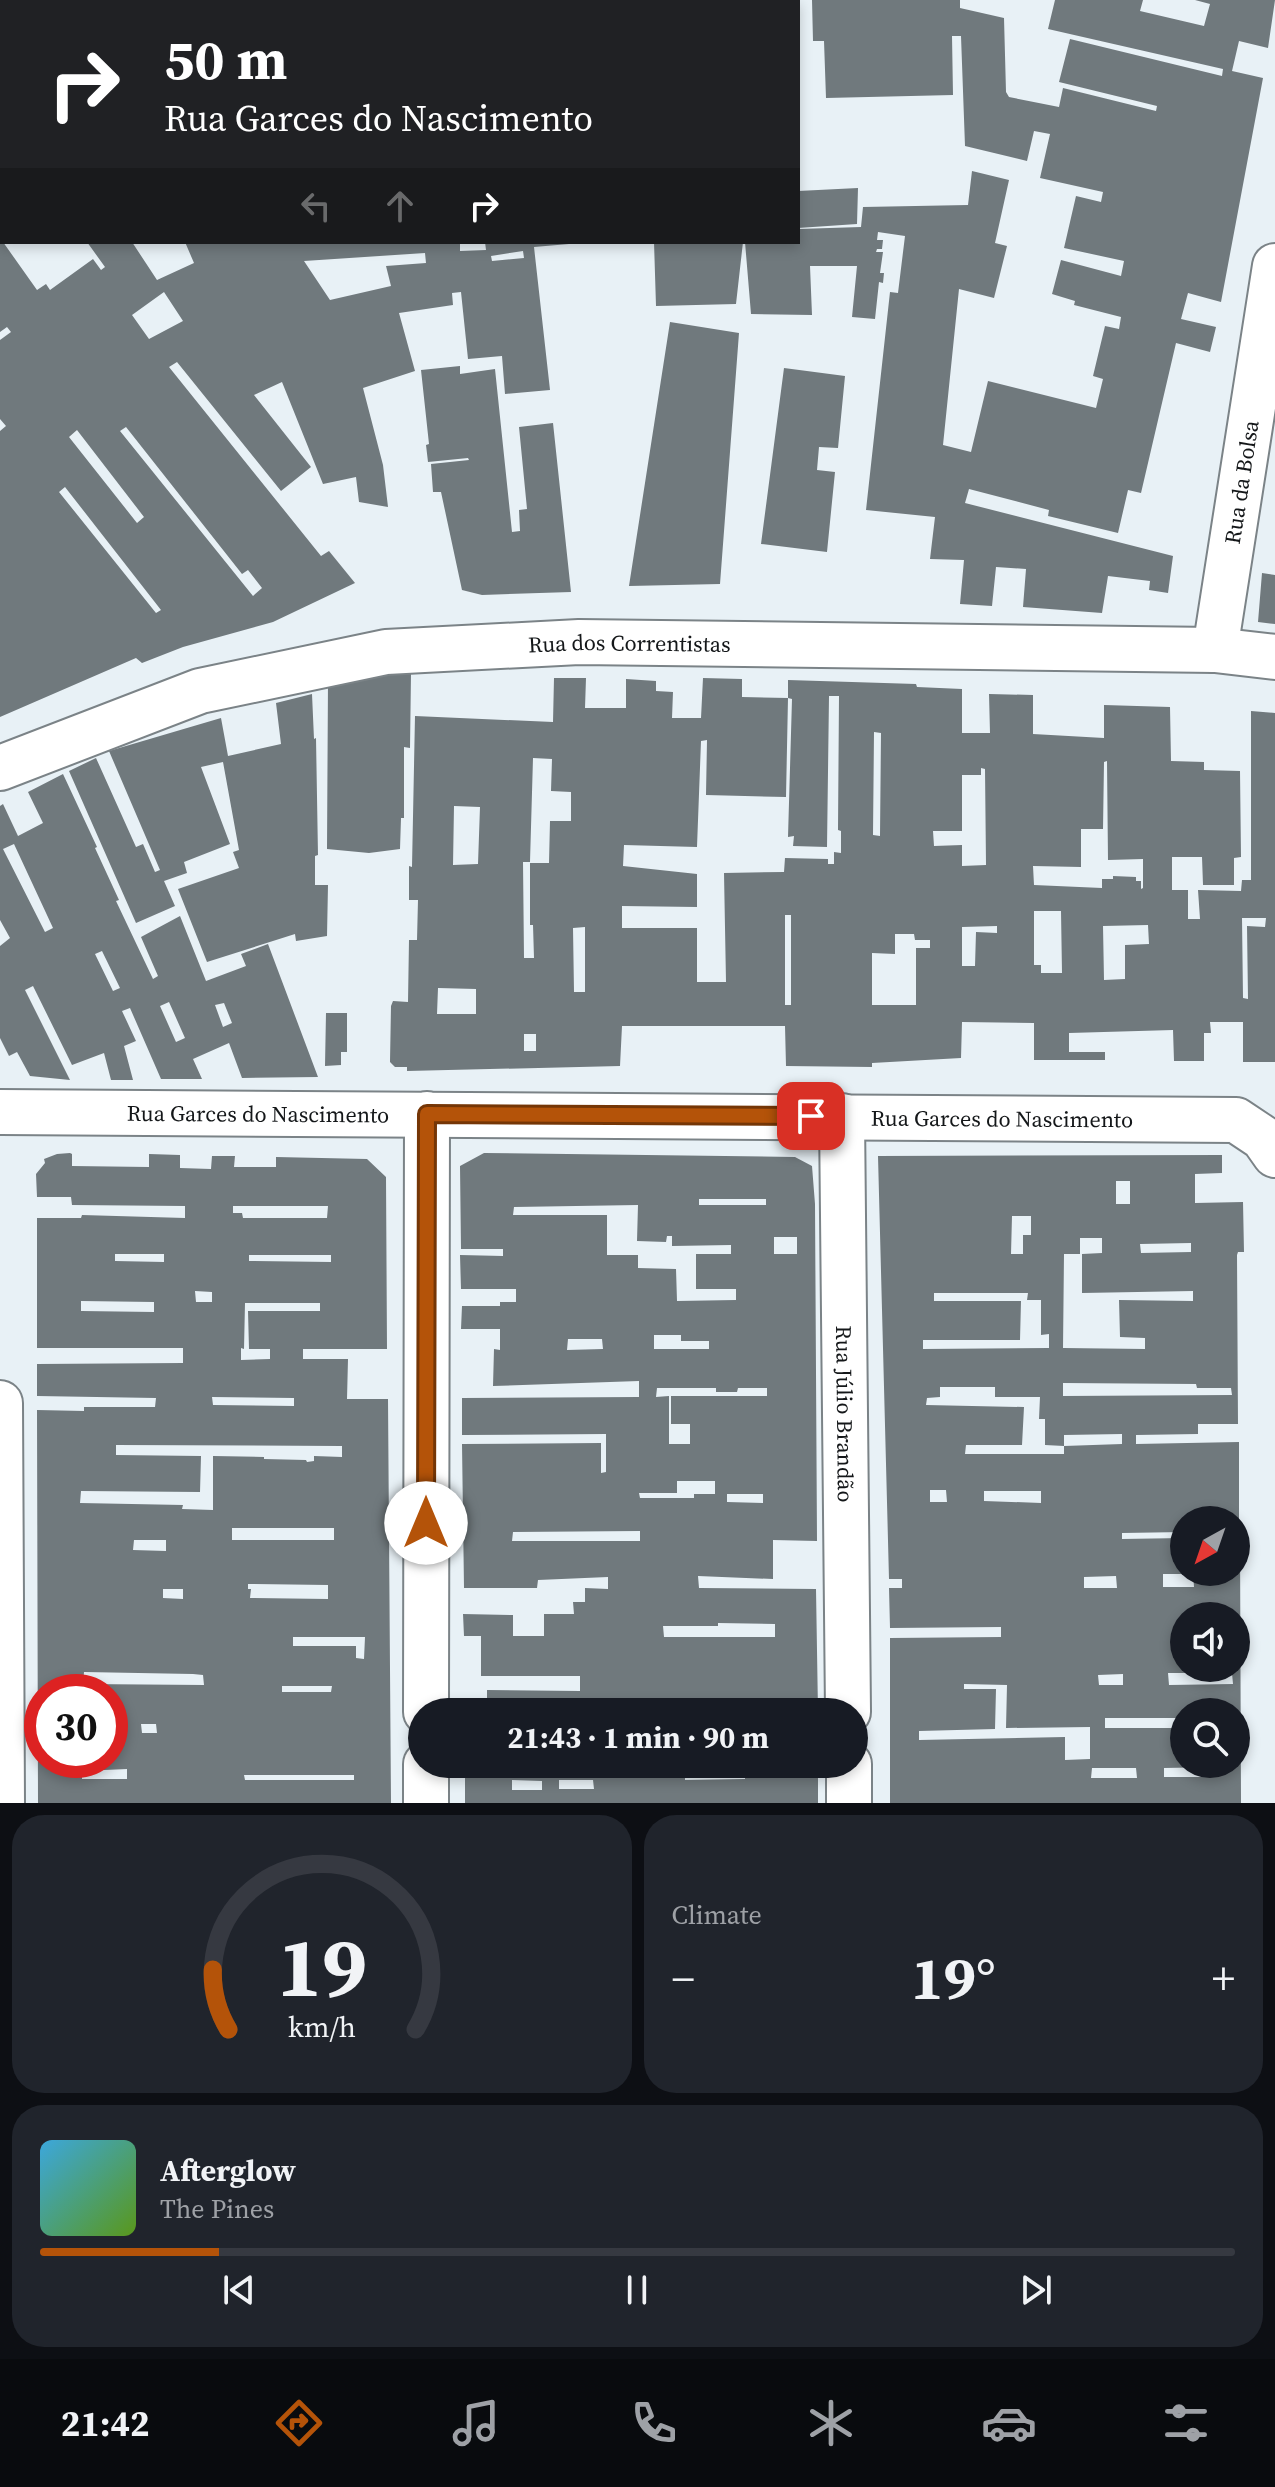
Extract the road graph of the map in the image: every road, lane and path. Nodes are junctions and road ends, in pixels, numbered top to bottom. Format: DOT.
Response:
graph roads {
  1 [pos="1275,266"];
  2 [pos="1215,650"];
  3 [pos="1275,657"];
  4 [pos="0,768"];
  5 [pos="0,1112"];
  6 [pos="427,1114"];
  7 [pos="842,1116"];
  8 [pos="1275,1155"];
  9 [pos="0,1403"];
  10 [pos="426,1698"];
  11 [pos="848,1698"];
  12 [pos="426,1778"];
  13 [pos="849,1778"];
  14 [pos="2,1803"];
  15 [pos="426,1803"];
  16 [pos="849,1803"];
  1 -- 2 [label="street, Rua da Bolsa"];
  2 -- 3 [label="street, Rua dos Correntistas"];
  2 -- 4 [label="street, Rua dos Correntistas"];
  5 -- 6 [label="street, Rua Garces do Nascimento"];
  6 -- 7 [label="street, Rua Garces do Nascimento"];
  6 -- 10 [label="street"];
  7 -- 8 [label="street, Rua Garces do Nascimento"];
  7 -- 11 [label="street, Rua Júlio Brandão"];
  9 -- 14 [label="street"];
  12 -- 15 [label="street"];
  13 -- 16 [label="street"];
}
